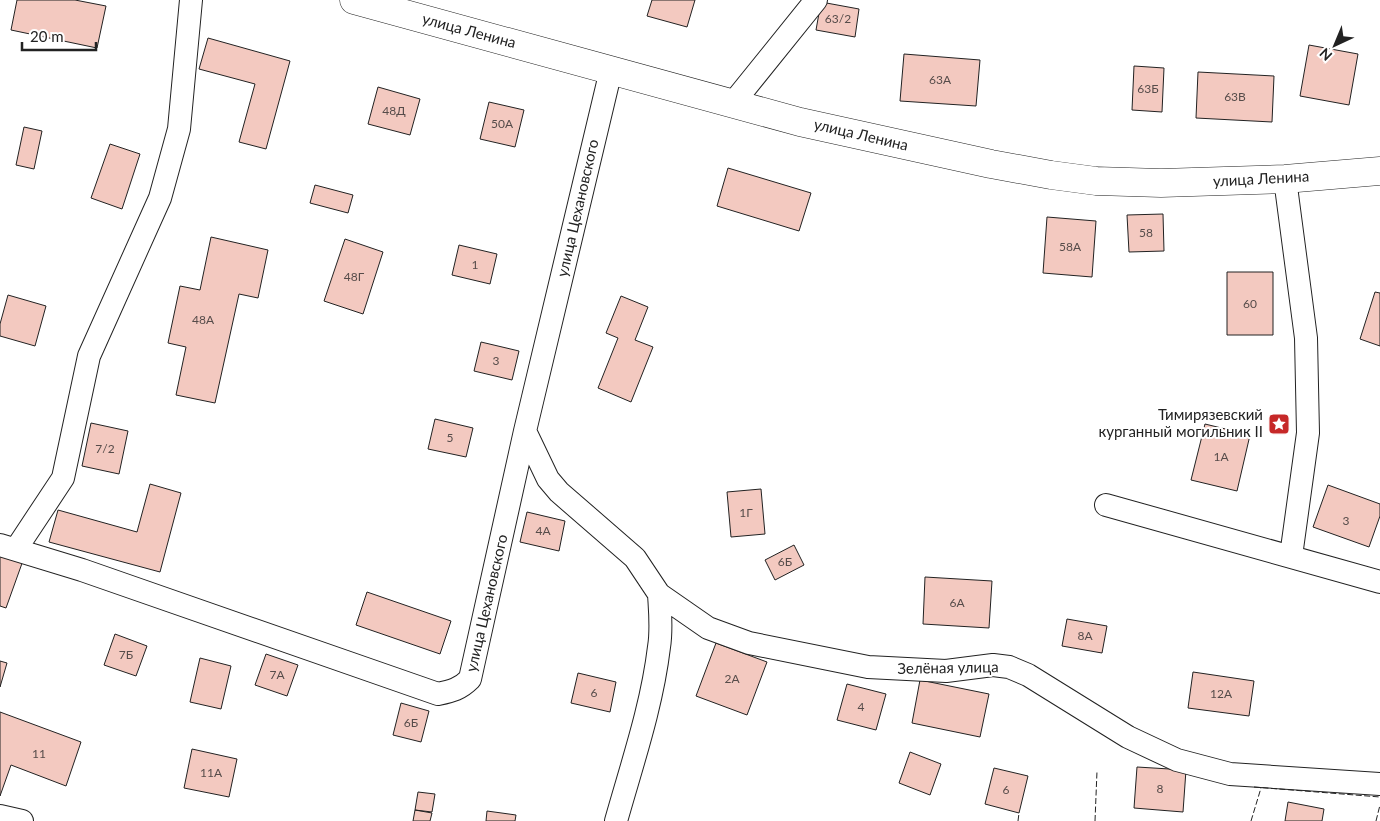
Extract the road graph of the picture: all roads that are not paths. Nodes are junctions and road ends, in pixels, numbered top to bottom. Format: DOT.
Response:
graph roads {
  1 [pos="191,0"];
  2 [pos="354,0"];
  3 [pos="816,0"];
  4 [pos="610,70"];
  5 [pos="733,104"];
  6 [pos="1380,171"];
  7 [pos="1285,179"];
  8 [pos="525,431"];
  9 [pos="1106,505"];
  10 [pos="8,547"];
  11 [pos="1291,556"];
  12 [pos="1380,582"];
  13 [pos="659,594"];
  14 [pos="1380,784"];
  15 [pos="0,816"];
  16 [pos="22,821"];
  17 [pos="616,821"];
  1 -- 10 [label="street"];
  2 -- 4 [label="street, улица Ленина"];
  3 -- 5 [label="street"];
  4 -- 5 [label="street, улица Ленина"];
  4 -- 8 [label="street, улица Цехановского"];
  5 -- 7 [label="street, улица Ленина"];
  6 -- 7 [label="street, улица Ленина"];
  7 -- 11 [label="street"];
  8 -- 10 [label="street, улица Цехановского"];
  8 -- 13 [label="street, Зелёная улица"];
  9 -- 11 [label="street"];
  11 -- 12 [label="street"];
  13 -- 14 [label="street, Зелёная улица"];
  13 -- 17 [label="street"];
  15 -- 16 [label="street"];
}
